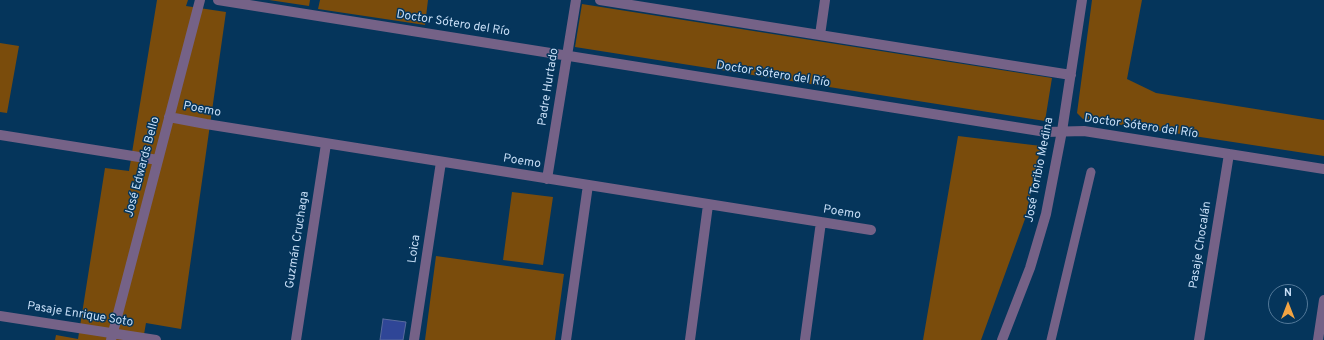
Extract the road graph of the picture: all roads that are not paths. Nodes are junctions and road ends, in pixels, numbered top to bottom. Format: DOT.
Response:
graph roads {
  1 [pos="200,0"];
  2 [pos="218,0"];
  3 [pos="576,0"];
  4 [pos="600,0"];
  5 [pos="826,0"];
  6 [pos="1082,0"];
  7 [pos="820,35"];
  8 [pos="567,56"];
  9 [pos="1071,74"];
  10 [pos="169,117"];
  11 [pos="1062,131"];
  12 [pos="0,135"];
  13 [pos="326,144"];
  14 [pos="1229,154"];
  15 [pos="158,160"];
  16 [pos="441,162"];
  17 [pos="1324,169"];
  18 [pos="1091,172"];
  19 [pos="547,179"];
  20 [pos="588,185"];
  21 [pos="708,204"];
  22 [pos="821,222"];
  23 [pos="871,230"];
  24 [pos="1324,300"];
  25 [pos="0,316"];
  26 [pos="112,337"];
  27 [pos="156,340"];
  28 [pos="296,340"];
  29 [pos="414,340"];
  30 [pos="566,340"];
  31 [pos="690,340"];
  32 [pos="805,340"];
  33 [pos="1002,340"];
  34 [pos="1051,340"];
  35 [pos="1199,340"];
  36 [pos="1318,340"];
  1 -- 10 [label="street, José Edwards Bello"];
  2 -- 8 [label="street, Doctor Sótero del Río"];
  3 -- 8 [label="street, Padre Hurtado"];
  4 -- 7 [label="street"];
  5 -- 7 [label="street"];
  6 -- 9 [label="street, José Toribio Medina"];
  7 -- 9 [label="street"];
  8 -- 11 [label="street, Doctor Sótero del Río"];
  8 -- 19 [label="street, Padre Hurtado"];
  9 -- 11 [label="street, José Toribio Medina"];
  10 -- 13 [label="street, Poemo"];
  10 -- 15 [label="street, José Edwards Bello"];
  11 -- 14 [label="street, Doctor Sótero del Río"];
  11 -- 33 [label="street, José Toribio Medina"];
  12 -- 15 [label="street"];
  13 -- 16 [label="street, Poemo"];
  13 -- 28 [label="street, Guzmán Cruchaga"];
  14 -- 17 [label="street, Doctor Sótero del Río"];
  14 -- 35 [label="street, Pasaje Chocalán"];
  15 -- 26 [label="street, José Edwards Bello"];
  16 -- 19 [label="street, Poemo"];
  16 -- 29 [label="street, Loica"];
  18 -- 34 [label="lane"];
  19 -- 20 [label="street, Poemo"];
  20 -- 21 [label="street, Poemo"];
  20 -- 30 [label="street"];
  21 -- 22 [label="street, Poemo"];
  21 -- 31 [label="street"];
  22 -- 23 [label="street, Poemo"];
  22 -- 32 [label="street"];
  24 -- 36 [label="street"];
  25 -- 26 [label="street, Pasaje Enrique Soto"];
  26 -- 27 [label="street, Pasaje Enrique Soto"];
}
